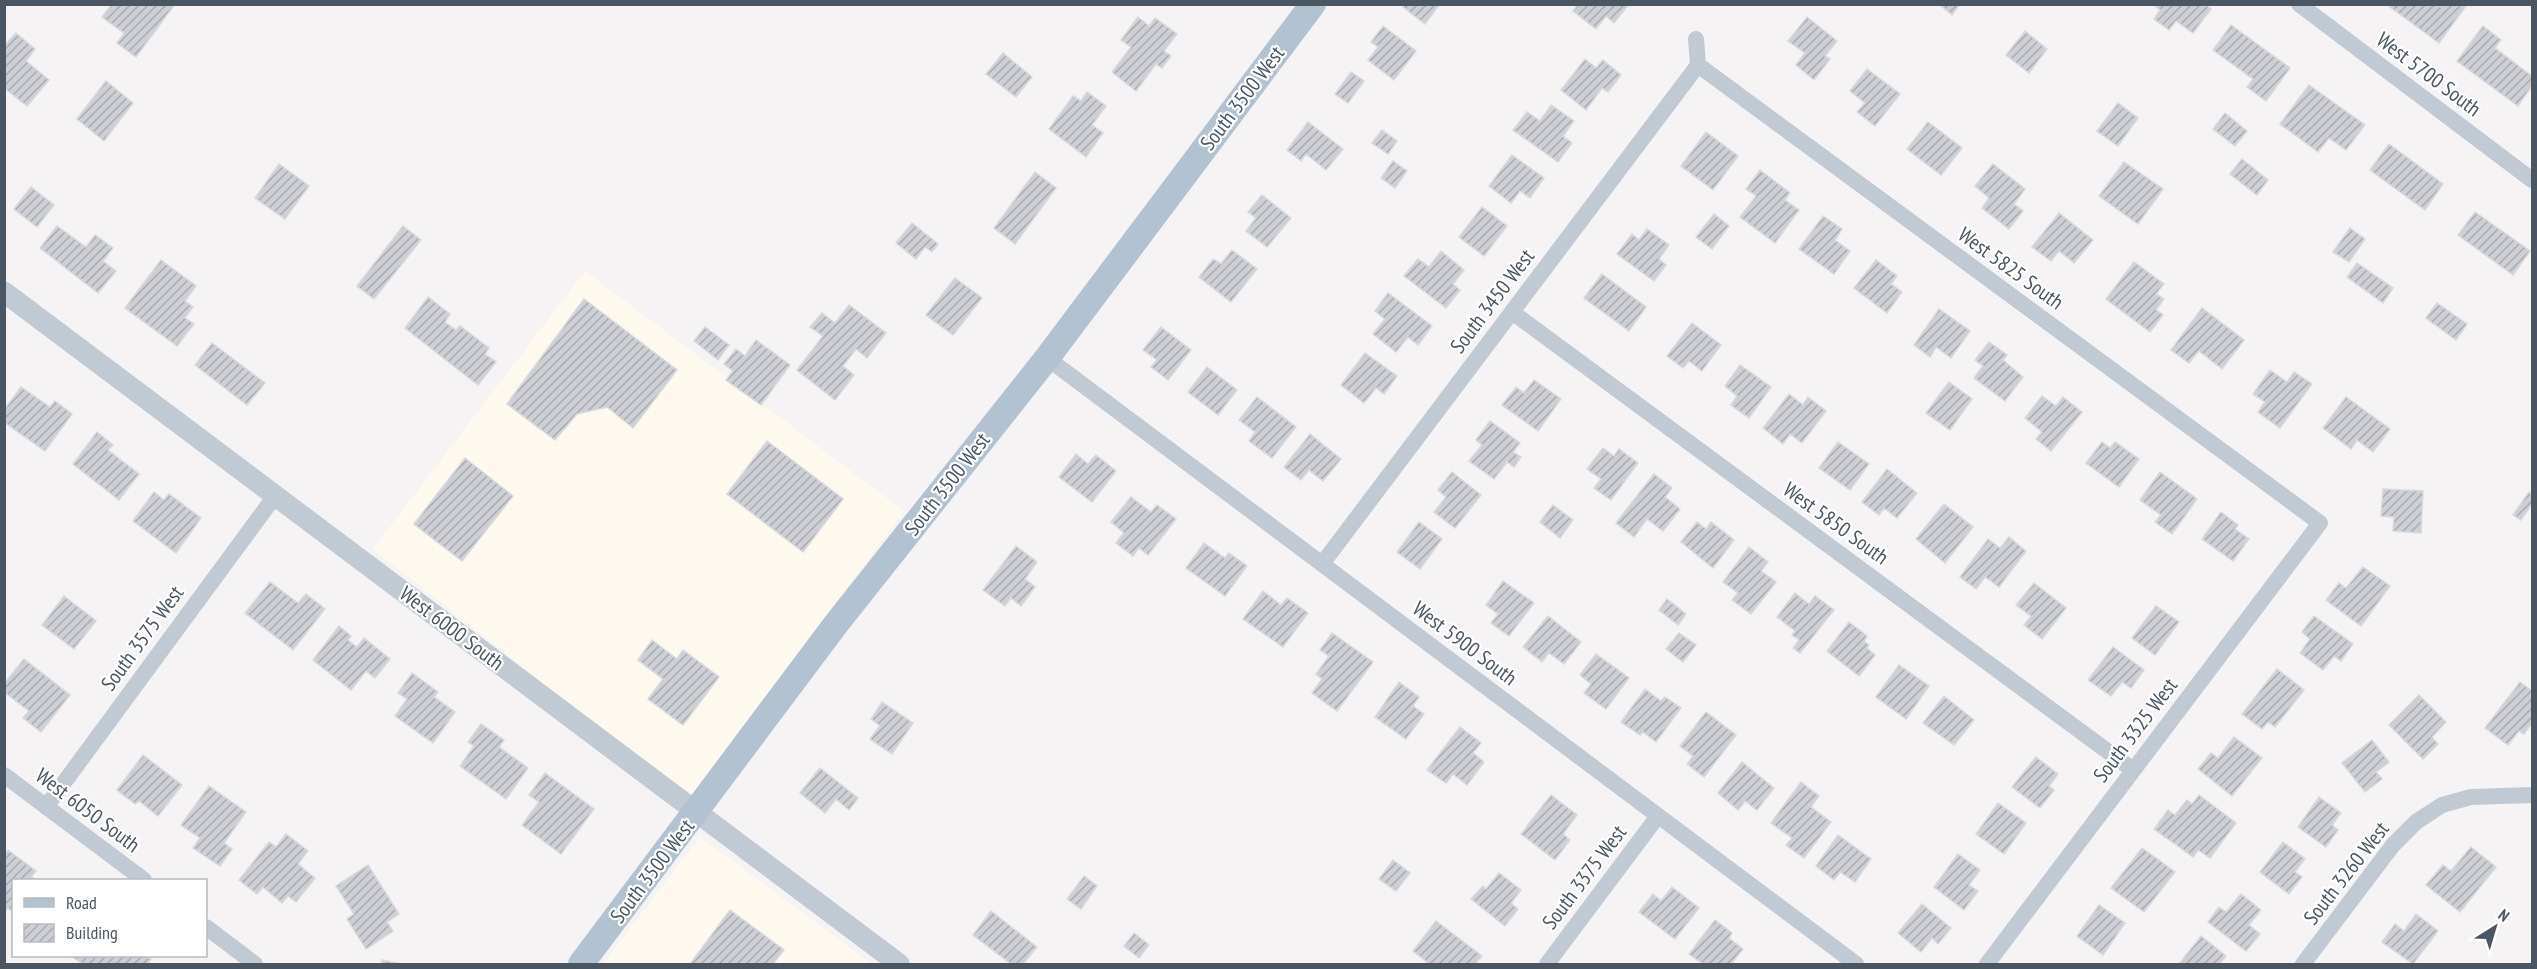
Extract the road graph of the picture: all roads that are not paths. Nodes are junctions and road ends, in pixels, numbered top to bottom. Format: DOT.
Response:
graph roads {
  1 [pos="1313,4"];
  2 [pos="2299,4"];
  3 [pos="1696,39"];
  4 [pos="1698,65"];
  5 [pos="2532,180"];
  6 [pos="4,292"];
  7 [pos="1512,312"];
  8 [pos="1047,358"];
  9 [pos="275,496"];
  10 [pos="2320,523"];
  11 [pos="1322,564"];
  12 [pos="2133,770"];
  13 [pos="4,775"];
  14 [pos="2532,795"];
  15 [pos="46,807"];
  16 [pos="696,813"];
  17 [pos="1658,816"];
  18 [pos="143,879"];
  19 [pos="207,928"];
  20 [pos="255,964"];
  21 [pos="581,964"];
  22 [pos="899,964"];
  23 [pos="1546,964"];
  24 [pos="1856,964"];
  25 [pos="1987,964"];
  26 [pos="2303,964"];
  1 -- 8 [label="main road, South 3500 West"];
  2 -- 5 [label="street, West 5700 South"];
  3 -- 4 [label="street"];
  4 -- 7 [label="street, South 3450 West"];
  4 -- 10 [label="street, West 5825 South"];
  6 -- 9 [label="street, West 6000 South"];
  7 -- 11 [label="street, South 3450 West"];
  7 -- 12 [label="street, West 5850 South"];
  8 -- 11 [label="street, West 5900 South"];
  8 -- 16 [label="main road, South 3500 West"];
  9 -- 15 [label="street, South 3575 West"];
  9 -- 16 [label="street, West 6000 South"];
  10 -- 12 [label="street, South 3325 West"];
  11 -- 17 [label="street, West 5900 South"];
  12 -- 25 [label="street, South 3325 West"];
  13 -- 15 [label="street, West 6050 South"];
  14 -- 26 [label="street, South 3260 West"];
  15 -- 18 [label="street, West 6050 South"];
  16 -- 21 [label="main road, South 3500 West"];
  16 -- 22 [label="street, West 6000 South"];
  17 -- 23 [label="street, South 3375 West"];
  17 -- 24 [label="street, West 5900 South"];
  19 -- 20 [label="street"];
}
